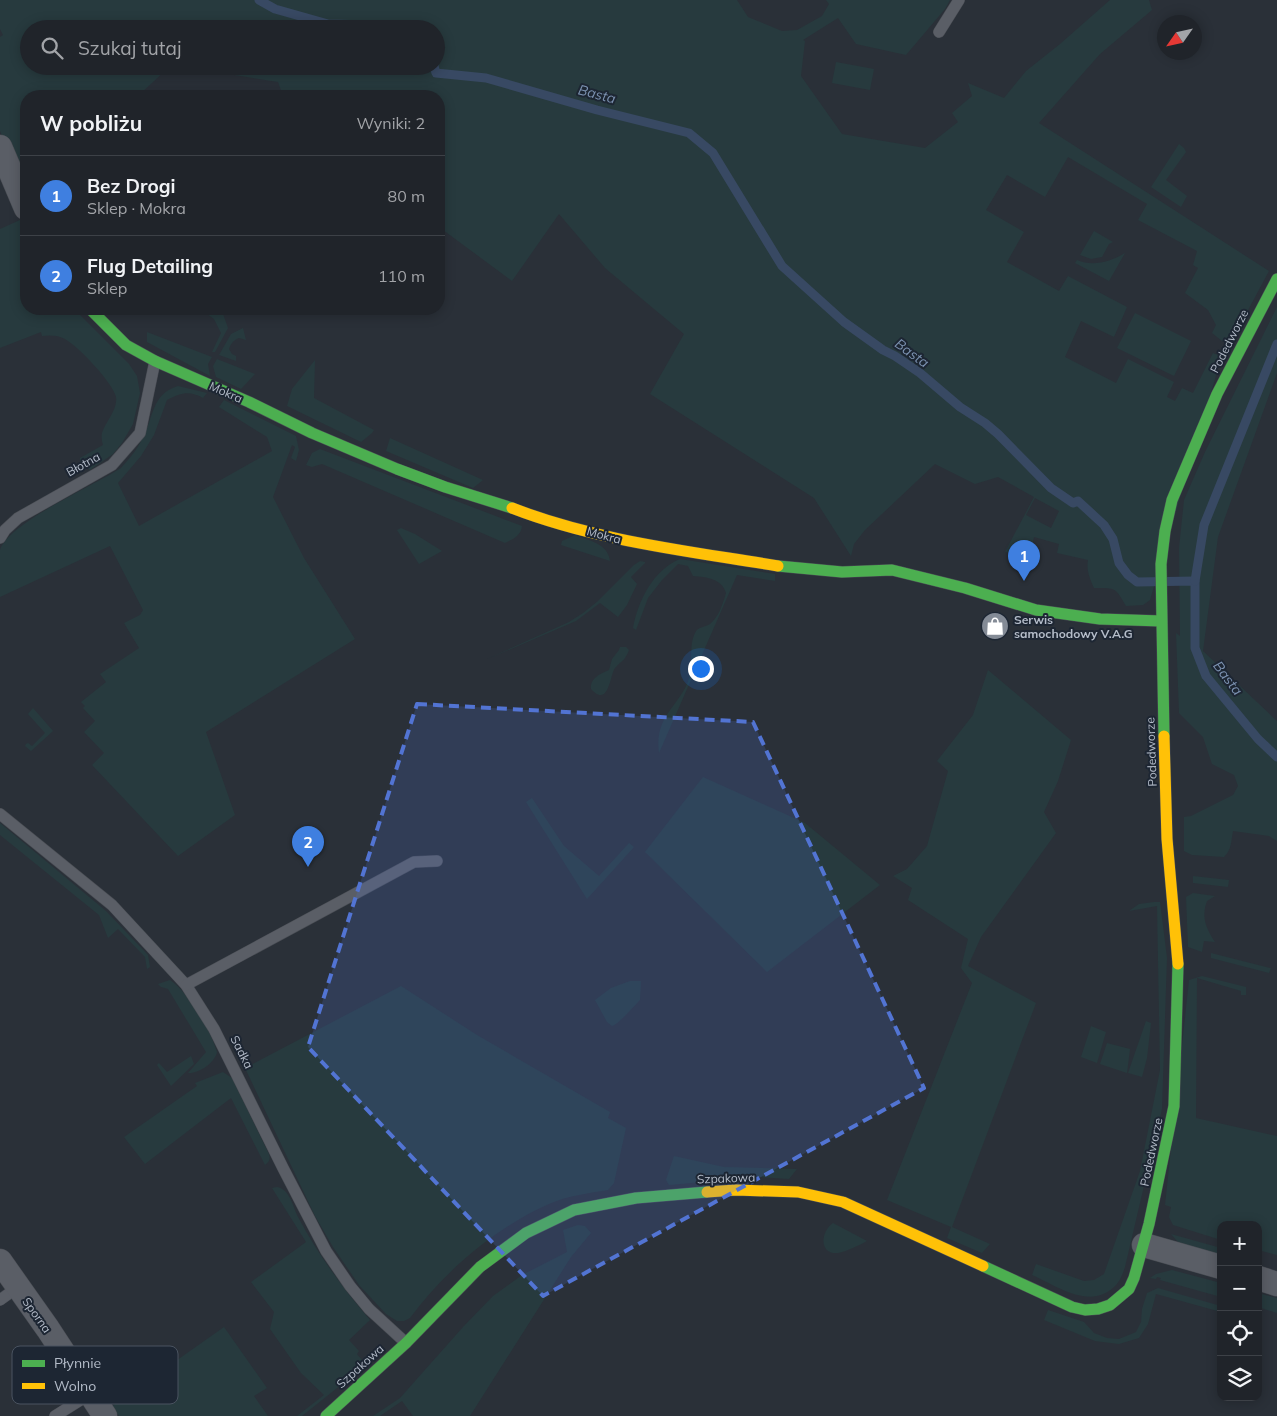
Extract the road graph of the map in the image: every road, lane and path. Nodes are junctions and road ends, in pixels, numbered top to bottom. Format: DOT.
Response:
graph roads {
  1 [pos="959,0"];
  2 [pos="939,32"];
  3 [pos="0,147"];
  4 [pos="20,194"];
  5 [pos="1277,279"];
  6 [pos="96,315"];
  7 [pos="155,361"];
  8 [pos="0,538"];
  9 [pos="1161,621"];
  10 [pos="0,814"];
  11 [pos="437,860"];
  12 [pos="186,985"];
  13 [pos="1144,1245"];
  14 [pos="0,1262"];
  15 [pos="1217,1267"];
  16 [pos="1262,1279"];
  17 [pos="1277,1284"];
  18 [pos="9,1293"];
  19 [pos="406,1343"];
  20 [pos="59,1346"];
  21 [pos="74,1404"];
  22 [pos="97,1404"];
  23 [pos="55,1416"];
  24 [pos="105,1416"];
  25 [pos="326,1416"];
  1 -- 2 [label="lane"];
  3 -- 4 [label="street"];
  5 -- 9 [label="street, Podedworze"];
  6 -- 7 [label="street, Mokra"];
  7 -- 8 [label="lane, Błotna"];
  7 -- 9 [label="street, Mokra"];
  9 -- 13 [label="street, Podedworze"];
  10 -- 12 [label="lane, Sadka"];
  11 -- 12 [label="lane"];
  12 -- 19 [label="lane, Sadka"];
  13 -- 15 [label="street"];
  13 -- 19 [label="street, Szpakowa"];
  14 -- 18 [label="street, Sporna"];
  16 -- 17 [label="street"];
  18 -- 20 [label="street, Sporna"];
  19 -- 25 [label="street, Szpakowa"];
  21 -- 23 [label="lane"];
  22 -- 24 [label="street, Sporna"];
}
